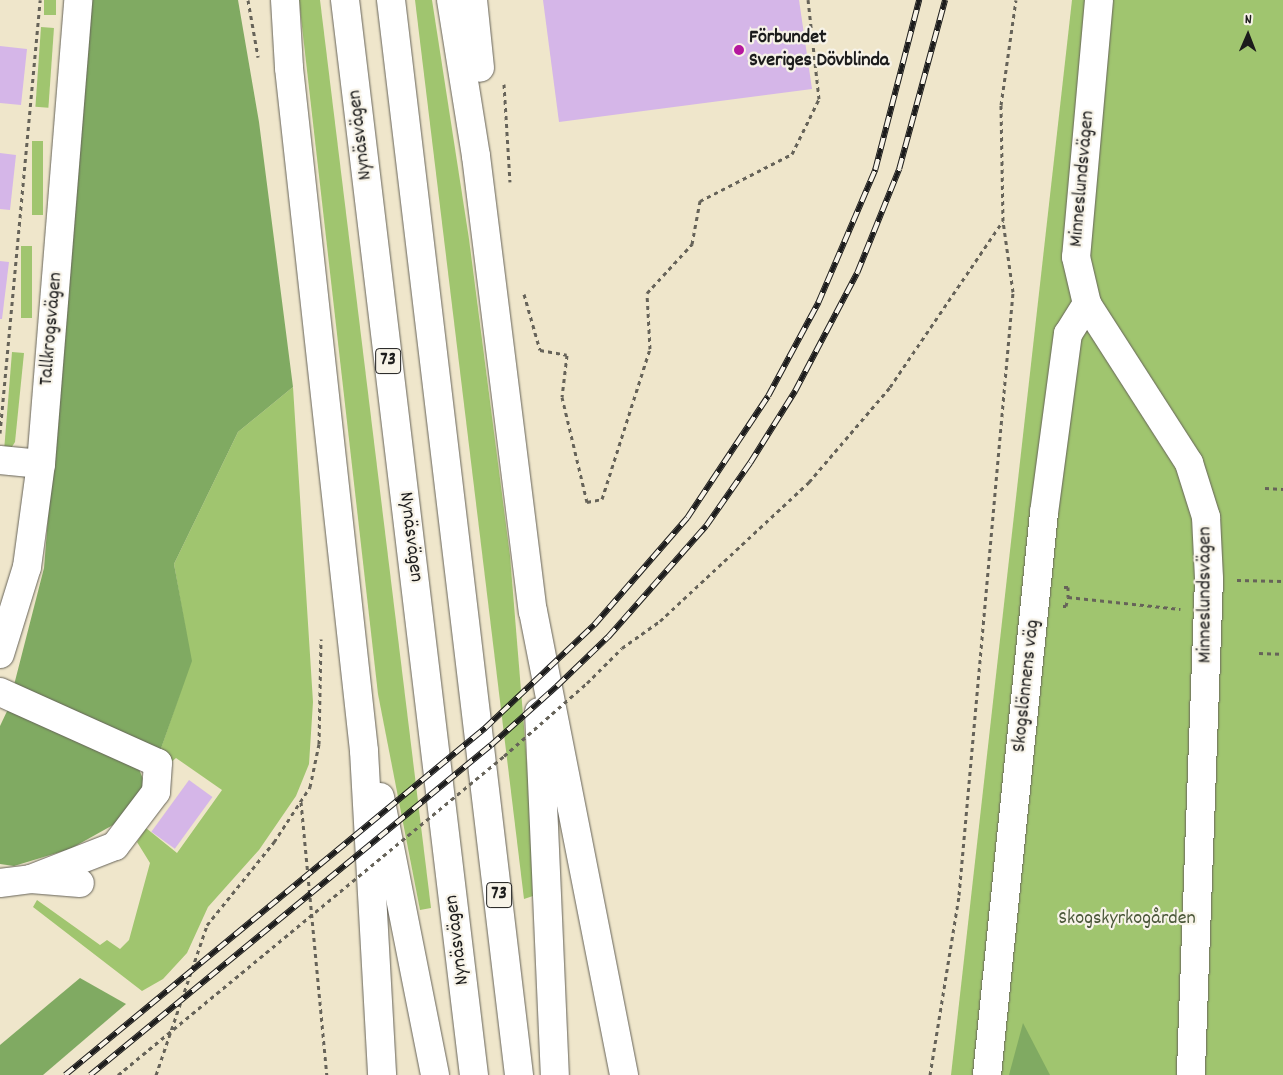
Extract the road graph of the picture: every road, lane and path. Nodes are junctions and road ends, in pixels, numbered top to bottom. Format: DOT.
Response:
graph roads {
  1 [pos="40,0"];
  2 [pos="78,0"];
  3 [pos="276,0"];
  4 [pos="285,0"];
  5 [pos="345,0"];
  6 [pos="391,0"];
  7 [pos="452,0"];
  8 [pos="473,0"];
  9 [pos="808,0"];
  10 [pos="1016,0"];
  11 [pos="1099,0"];
  12 [pos="289,68"];
  13 [pos="504,81"];
  14 [pos="476,156"];
  15 [pos="510,188"];
  16 [pos="1003,221"];
  17 [pos="1087,304"];
  18 [pos="526,324"];
  19 [pos="0,436"];
  20 [pos="0,460"];
  21 [pos="41,464"];
  22 [pos="1265,488"];
  23 [pos="1283,489"];
  24 [pos="1209,579"];
  25 [pos="1283,581"];
  26 [pos="1058,587"];
  27 [pos="1068,597"];
  28 [pos="1057,604"];
  29 [pos="534,611"];
  30 [pos="1208,612"];
  31 [pos="1259,653"];
  32 [pos="0,654"];
  33 [pos="1283,654"];
  34 [pos="356,678"];
  35 [pos="574,688"];
  36 [pos="0,692"];
  37 [pos="576,698"];
  38 [pos="31,879"];
  39 [pos="0,883"];
  40 [pos="80,883"];
  41 [pos="118,1075"];
  42 [pos="156,1075"];
  43 [pos="327,1075"];
  44 [pos="382,1075"];
  45 [pos="435,1075"];
  46 [pos="474,1075"];
  47 [pos="519,1075"];
  48 [pos="554,1075"];
  49 [pos="624,1075"];
  50 [pos="930,1075"];
  51 [pos="987,1075"];
  52 [pos="1191,1075"];
  1 -- 19 [label="path"];
  2 -- 21 [label="main road, Tallkrogsvägen"];
  3 -- 12 [label="main road"];
  4 -- 12 [label="main road"];
  5 -- 46 [label="main road, Nynäsvägen / 73"];
  6 -- 47 [label="main road, 73"];
  7 -- 14 [label="main road"];
  8 -- 14 [label="main road"];
  9 -- 18 [label="path"];
  10 -- 16 [label="path"];
  11 -- 17 [label="main road, Minneslundsvägen"];
  12 -- 34 [label="main road"];
  13 -- 15 [label="path"];
  14 -- 29 [label="main road"];
  16 -- 41 [label="path, bridge"];
  16 -- 50 [label="path"];
  17 -- 24 [label="main road, Minneslundsvägen"];
  17 -- 51 [label="main road, Skogslönnens väg"];
  20 -- 21 [label="main road"];
  21 -- 32 [label="main road, Tallkrogsvägen"];
  22 -- 23 [label="path"];
  24 -- 25 [label="path"];
  24 -- 30 [label="main road, Minneslundsvägen"];
  26 -- 27 [label="path"];
  27 -- 28 [label="path"];
  27 -- 30 [label="path"];
  29 -- 48 [label="main road"];
  29 -- 49 [label="main road"];
  30 -- 52 [label="main road, Minneslundsvägen"];
  31 -- 33 [label="path"];
  34 -- 44 [label="main road"];
  34 -- 45 [label="main road"];
  35 -- 37 [label="path"];
  36 -- 38 [label="main road"];
  38 -- 39 [label="main road"];
  38 -- 40 [label="main road"];
  42 -- 43 [label="path"];
}
